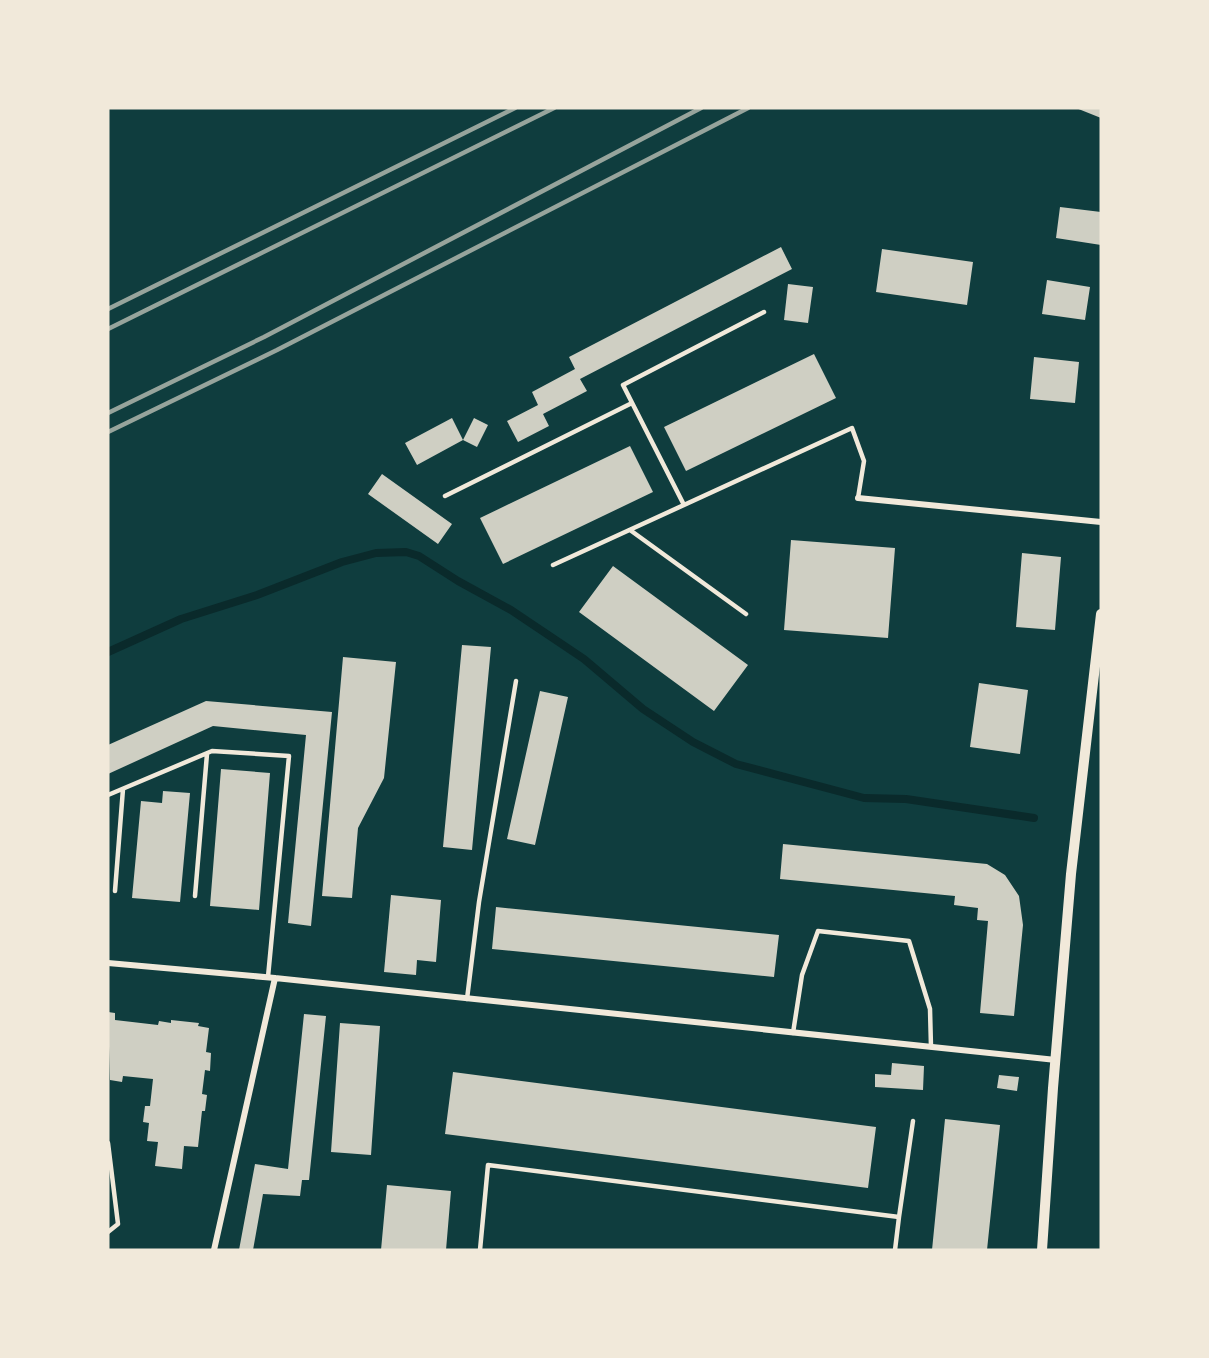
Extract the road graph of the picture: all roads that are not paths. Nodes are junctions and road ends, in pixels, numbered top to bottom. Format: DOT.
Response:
graph roads {
  1 [pos="764,312"];
  2 [pos="632,404"];
  3 [pos="445,496"];
  4 [pos="858,498"];
  5 [pos="684,505"];
  6 [pos="1101,522"];
  7 [pos="630,530"];
  8 [pos="553,565"];
  9 [pos="746,614"];
  10 [pos="1101,614"];
  11 [pos="516,681"];
  12 [pos="207,754"];
  13 [pos="123,789"];
  14 [pos="108,795"];
  15 [pos="115,891"];
  16 [pos="195,896"];
  17 [pos="108,963"];
  18 [pos="272,978"];
  19 [pos="467,999"];
  20 [pos="793,1033"];
  21 [pos="931,1047"];
  22 [pos="1056,1060"];
  23 [pos="912,1121"];
  24 [pos="108,1143"];
  25 [pos="899,1217"];
  26 [pos="108,1232"];
  27 [pos="214,1250"];
  28 [pos="480,1250"];
  29 [pos="896,1250"];
  30 [pos="1042,1250"];
  1 -- 2 [label="lane"];
  2 -- 3 [label="lane"];
  2 -- 5 [label="lane"];
  4 -- 5 [label="lane"];
  4 -- 6 [label="street"];
  5 -- 7 [label="lane"];
  7 -- 8 [label="lane"];
  7 -- 9 [label="lane"];
  10 -- 22 [label="street"];
  11 -- 19 [label="lane"];
  12 -- 13 [label="lane"];
  12 -- 16 [label="lane"];
  12 -- 18 [label="lane"];
  13 -- 14 [label="lane"];
  13 -- 15 [label="lane"];
  17 -- 18 [label="street"];
  18 -- 19 [label="street"];
  18 -- 27 [label="street"];
  19 -- 20 [label="street"];
  20 -- 21 [label="street"];
  20 -- 21 [label="lane"];
  21 -- 22 [label="street"];
  22 -- 30 [label="street"];
  23 -- 25 [label="lane"];
  24 -- 26 [label="lane"];
  25 -- 28 [label="lane"];
  25 -- 29 [label="lane"];
}
